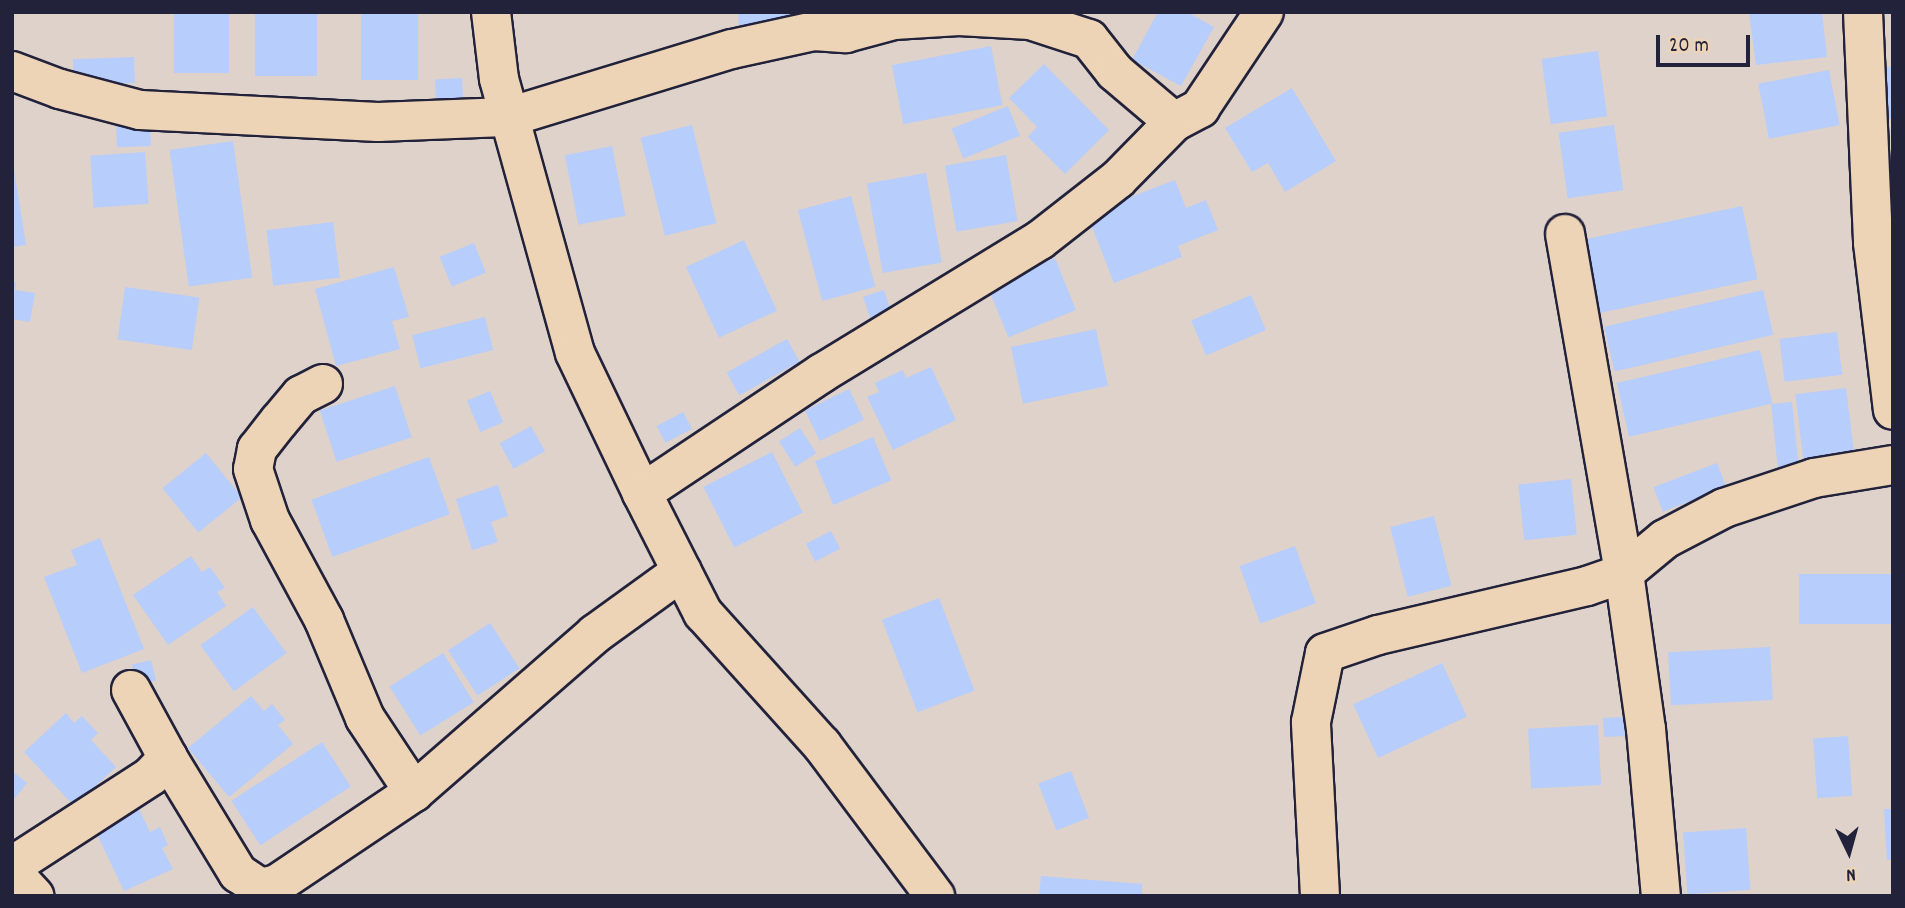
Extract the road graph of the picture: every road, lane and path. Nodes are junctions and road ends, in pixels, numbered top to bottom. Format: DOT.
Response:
graph roads {
  1 [pos="491,12"];
  2 [pos="1264,12"];
  3 [pos="1863,12"];
  4 [pos="12,71"];
  5 [pos="509,117"];
  6 [pos="1174,122"];
  7 [pos="1565,234"];
  8 [pos="323,384"];
  9 [pos="1893,410"];
  10 [pos="1893,465"];
  11 [pos="642,493"];
  12 [pos="682,571"];
  13 [pos="1624,573"];
  14 [pos="131,690"];
  15 [pos="168,758"];
  16 [pos="414,792"];
  17 [pos="12,866"];
  18 [pos="12,872"];
  19 [pos="34,896"];
  20 [pos="935,896"];
  21 [pos="1320,896"];
  22 [pos="1661,896"];
  1 -- 5 [label="street"];
  2 -- 6 [label="street"];
  3 -- 9 [label="street"];
  4 -- 5 [label="street"];
  5 -- 6 [label="street"];
  5 -- 11 [label="street"];
  6 -- 11 [label="street"];
  7 -- 13 [label="street"];
  8 -- 16 [label="street"];
  10 -- 13 [label="street"];
  11 -- 12 [label="street"];
  12 -- 16 [label="street"];
  12 -- 20 [label="street"];
  13 -- 21 [label="street"];
  13 -- 22 [label="street"];
  14 -- 15 [label="street"];
  15 -- 16 [label="street"];
  15 -- 17 [label="street"];
  18 -- 19 [label="street"];
}
